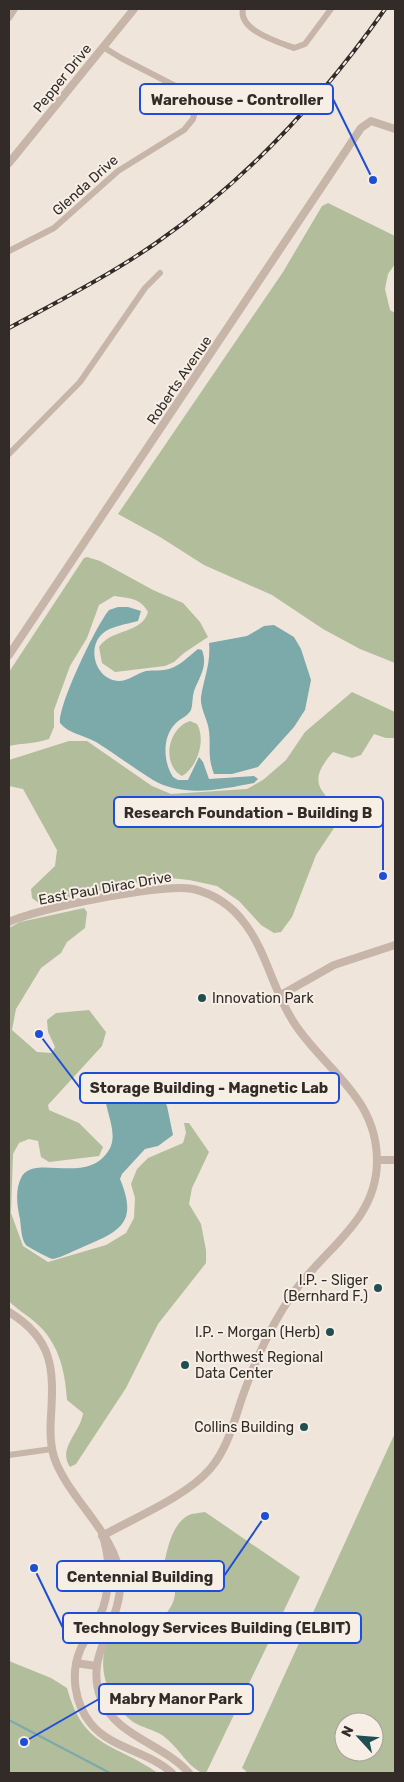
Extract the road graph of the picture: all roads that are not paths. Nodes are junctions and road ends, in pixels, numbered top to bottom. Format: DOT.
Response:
graph roads {
  1 [pos="15,9"];
  2 [pos="134,9"];
  3 [pos="331,9"];
  4 [pos="242,10"];
  5 [pos="9,18"];
  6 [pos="103,47"];
  7 [pos="395,129"];
  8 [pos="9,163"];
  9 [pos="9,251"];
  10 [pos="160,273"];
  11 [pos="9,454"];
  12 [pos="9,655"];
  13 [pos="9,922"];
  14 [pos="395,945"];
  15 [pos="279,996"];
  16 [pos="377,1160"];
  17 [pos="395,1160"];
  18 [pos="9,1312"];
  19 [pos="52,1449"];
  20 [pos="9,1455"];
  21 [pos="102,1536"];
  22 [pos="76,1663"];
  23 [pos="96,1666"];
  24 [pos="172,1773"];
  25 [pos="189,1773"];
  1 -- 5 [label="street"];
  2 -- 6 [label="street, Pepper Drive"];
  3 -- 4 [label="street"];
  6 -- 8 [label="street, Pepper Drive"];
  6 -- 9 [label="street, Glenda Drive"];
  7 -- 12 [label="street, Roberts Avenue"];
  10 -- 11 [label="street"];
  13 -- 15 [label="street, East Paul Dirac Drive"];
  14 -- 15 [label="street"];
  15 -- 16 [label="street, East Paul Dirac Drive"];
  16 -- 17 [label="street"];
  16 -- 21 [label="street, East Paul Dirac Drive"];
  18 -- 19 [label="street"];
  19 -- 20 [label="street"];
  19 -- 21 [label="street"];
  21 -- 22 [label="street"];
  21 -- 23 [label="street"];
  22 -- 23 [label="street"];
  22 -- 24 [label="street"];
  23 -- 25 [label="street"];
}
